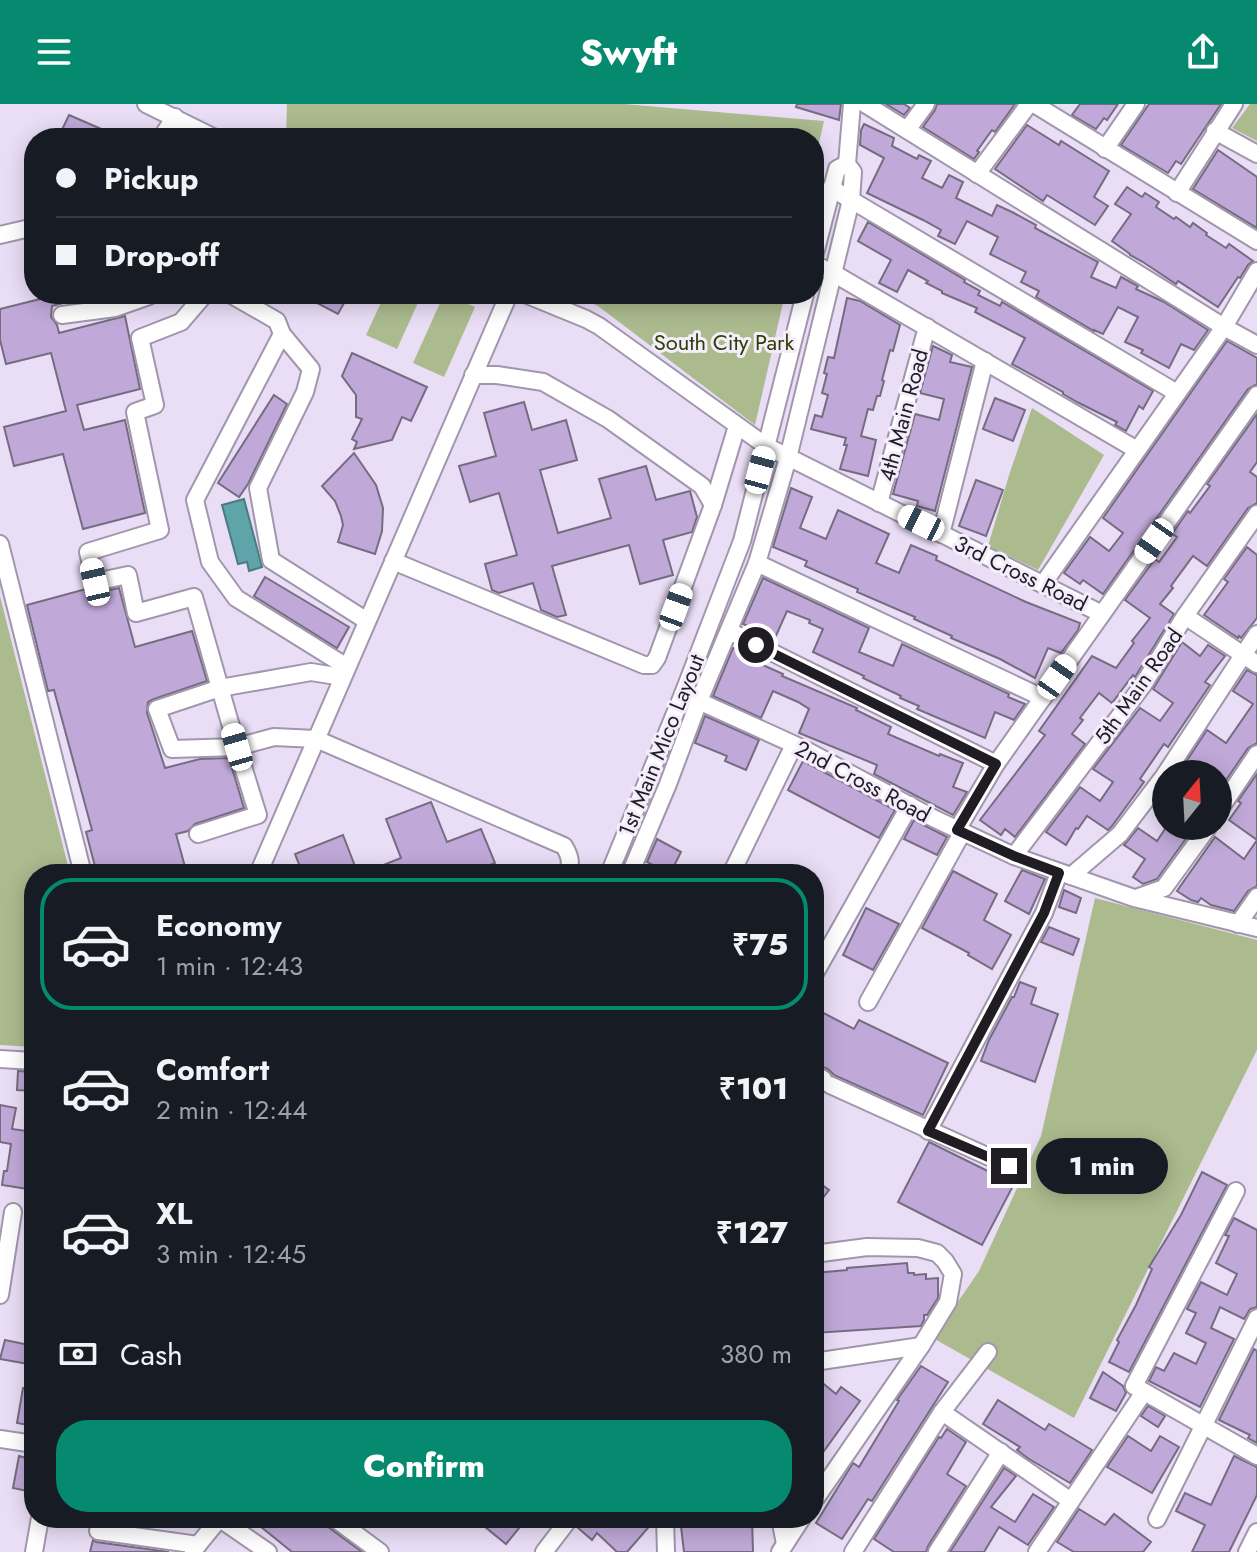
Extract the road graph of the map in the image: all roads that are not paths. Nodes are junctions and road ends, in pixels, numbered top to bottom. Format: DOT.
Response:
graph roads {
  1 [pos="146,104"];
  2 [pos="852,104"];
  3 [pos="865,104"];
  4 [pos="926,104"];
  5 [pos="1032,104"];
  6 [pos="1136,104"];
  7 [pos="1234,104"];
  8 [pos="175,117"];
  9 [pos="168,128"];
  10 [pos="196,128"];
  11 [pos="907,130"];
  12 [pos="1215,131"];
  13 [pos="1105,149"];
  14 [pos="1257,154"];
  15 [pos="847,164"];
  16 [pos="977,174"];
  17 [pos="831,188"];
  18 [pos="1177,193"];
  19 [pos="851,200"];
  20 [pos="824,216"];
  21 [pos="24,229"];
  22 [pos="0,235"];
  23 [pos="1257,241"];
  24 [pos="824,269"];
  25 [pos="1257,271"];
  26 [pos="833,273"];
  27 [pos="126,304"];
  28 [pos="196,304"];
  29 [pos="247,304"];
  30 [pos="505,304"];
  31 [pos="549,304"];
  32 [pos="802,304"];
  33 [pos="62,315"];
  34 [pos="927,327"];
  35 [pos="1224,327"];
  36 [pos="282,334"];
  37 [pos="1257,345"];
  38 [pos="985,361"];
  39 [pos="473,375"];
  40 [pos="1177,393"];
  41 [pos="1257,395"];
  42 [pos="737,426"];
  43 [pos="766,446"];
  44 [pos="1137,450"];
  45 [pos="788,458"];
  46 [pos="879,503"];
  47 [pos="713,505"];
  48 [pos="1256,516"];
  49 [pos="941,534"];
  50 [pos="0,544"];
  51 [pos="393,561"];
  52 [pos="757,563"];
  53 [pos="1043,584"];
  54 [pos="1102,614"];
  55 [pos="1185,616"];
  56 [pos="367,621"];
  57 [pos="729,631"];
  58 [pos="1257,634"];
  59 [pos="1243,653"];
  60 [pos="1257,664"];
  61 [pos="345,672"];
  62 [pos="220,688"];
  63 [pos="683,694"];
  64 [pos="1043,698"];
  65 [pos="699,701"];
  66 [pos="316,739"];
  67 [pos="794,745"];
  68 [pos="237,747"];
  69 [pos="1257,754"];
  70 [pos="996,764"];
  71 [pos="1232,791"];
  72 [pos="910,805"];
  73 [pos="960,831"];
  74 [pos="198,834"];
  75 [pos="1199,840"];
  76 [pos="1014,856"];
  77 [pos="80,864"];
  78 [pos="262,864"];
  79 [pos="570,864"];
  80 [pos="613,864"];
  81 [pos="634,864"];
  82 [pos="736,864"];
  83 [pos="1065,874"];
  84 [pos="1257,897"];
  85 [pos="1134,898"];
  86 [pos="1238,924"];
  87 [pos="1257,928"];
  88 [pos="824,957"];
  89 [pos="868,1002"];
  90 [pos="0,1059"];
  91 [pos="24,1060"];
  92 [pos="824,1080"];
  93 [pos="928,1131"];
  94 [pos="1009,1166"];
  95 [pos="1236,1191"];
  96 [pos="13,1212"];
  97 [pos="824,1253"];
  98 [pos="0,1295"];
  99 [pos="1257,1318"];
  100 [pos="921,1346"];
  101 [pos="988,1352"];
  102 [pos="824,1361"];
  103 [pos="1139,1389"];
  104 [pos="942,1412"];
  105 [pos="1204,1426"];
  106 [pos="0,1439"];
  107 [pos="24,1443"];
  108 [pos="1001,1452"];
  109 [pos="1257,1456"];
  110 [pos="824,1487"];
  111 [pos="1071,1501"];
  112 [pos="1157,1519"];
  113 [pos="38,1528"];
  114 [pos="212,1528"];
  115 [pos="234,1528"];
  116 [pos="348,1528"];
  117 [pos="556,1528"];
  118 [pos="665,1528"];
  119 [pos="781,1528"];
  120 [pos="795,1528"];
  121 [pos="98,1531"];
  122 [pos="1257,1532"];
  123 [pos="195,1548"];
  124 [pos="782,1548"];
  125 [pos="34,1552"];
  126 [pos="268,1552"];
  127 [pos="380,1552"];
  128 [pos="544,1552"];
  129 [pos="666,1552"];
  130 [pos="853,1552"];
  131 [pos="937,1552"];
  132 [pos="1037,1552"];
  133 [pos="1247,1552"];
  1 -- 8 [label="street"];
  2 -- 15 [label="street, 1st Main Mico Layout"];
  3 -- 11 [label="street"];
  4 -- 11 [label="street"];
  5 -- 13 [label="street"];
  5 -- 16 [label="street"];
  6 -- 13 [label="street"];
  7 -- 12 [label="street"];
  8 -- 9 [label="street"];
  8 -- 10 [label="street"];
  11 -- 16 [label="street"];
  12 -- 14 [label="street"];
  12 -- 18 [label="street"];
  13 -- 18 [label="street"];
  15 -- 17 [label="street, 1st Main Mico Layout"];
  15 -- 19 [label="street, 1st Main Mico Layout"];
  16 -- 35 [label="street"];
  17 -- 19 [label="street"];
  17 -- 20 [label="street, 1st Main Mico Layout"];
  18 -- 23 [label="street"];
  19 -- 26 [label="street, 1st Main Mico Layout"];
  19 -- 40 [label="street"];
  21 -- 22 [label="street"];
  24 -- 26 [label="street"];
  25 -- 35 [label="street"];
  26 -- 34 [label="street"];
  26 -- 45 [label="street, 1st Main Mico Layout"];
  27 -- 33 [label="street"];
  28 -- 62 [label="street"];
  29 -- 36 [label="street"];
  30 -- 39 [label="street"];
  31 -- 42 [label="street, 3rd Cross Road"];
  32 -- 43 [label="street, 1st Main Mico Layout"];
  34 -- 38 [label="street"];
  34 -- 46 [label="street, 4th Main Road"];
  35 -- 37 [label="street"];
  35 -- 40 [label="street"];
  36 -- 56 [label="street"];
  36 -- 61 [label="street"];
  38 -- 44 [label="street"];
  38 -- 49 [label="street"];
  39 -- 47 [label="street"];
  39 -- 51 [label="street"];
  40 -- 44 [label="street"];
  41 -- 54 [label="street"];
  42 -- 43 [label="street, 3rd Cross Road"];
  42 -- 47 [label="street"];
  43 -- 45 [label="street, 3rd Cross Road"];
  43 -- 63 [label="street, 1st Main Mico Layout"];
  44 -- 53 [label="street"];
  45 -- 46 [label="street, 3rd Cross Road"];
  45 -- 52 [label="street, 1st Main Mico Layout"];
  46 -- 49 [label="street, 3rd Cross Road"];
  47 -- 51 [label="street"];
  48 -- 55 [label="street, 5th Main Road"];
  49 -- 53 [label="street, 3rd Cross Road"];
  50 -- 77 [label="street"];
  51 -- 56 [label="street"];
  52 -- 57 [label="street, 1st Main Mico Layout"];
  52 -- 64 [label="street"];
  53 -- 54 [label="street, 3rd Cross Road"];
  54 -- 64 [label="street"];
  55 -- 59 [label="street"];
  55 -- 76 [label="street, 5th Main Road"];
  56 -- 61 [label="street"];
  57 -- 65 [label="street, 1st Main Mico Layout"];
  57 -- 70 [label="street"];
  58 -- 59 [label="street"];
  59 -- 60 [label="street"];
  59 -- 83 [label="street"];
  61 -- 62 [label="street"];
  61 -- 66 [label="street"];
  62 -- 68 [label="street"];
  62 -- 68 [label="street"];
  63 -- 65 [label="street, 2nd Cross Road"];
  63 -- 80 [label="street, 1st Main Mico Layout"];
  64 -- 70 [label="street"];
  65 -- 67 [label="street, 2nd Cross Road"];
  65 -- 81 [label="street, 1st Main Mico Layout"];
  66 -- 68 [label="street"];
  66 -- 78 [label="street"];
  66 -- 79 [label="street"];
  67 -- 72 [label="street, 2nd Cross Road"];
  67 -- 82 [label="street"];
  68 -- 74 [label="street"];
  69 -- 71 [label="street"];
  70 -- 73 [label="street"];
  72 -- 73 [label="street, 2nd Cross Road"];
  72 -- 88 [label="street"];
  73 -- 76 [label="street, 2nd Cross Road"];
  73 -- 89 [label="street"];
  75 -- 85 [label="street"];
  76 -- 83 [label="street, 2nd Cross Road"];
  83 -- 85 [label="street, 2nd Cross Road"];
  83 -- 93 [label="street"];
  84 -- 86 [label="street"];
  85 -- 86 [label="street, 2nd Cross Road"];
  86 -- 87 [label="street, 2nd Cross Road"];
  90 -- 91 [label="street"];
  92 -- 93 [label="street"];
  93 -- 94 [label="street"];
  95 -- 103 [label="street"];
  96 -- 98 [label="street"];
  97 -- 100 [label="street"];
  99 -- 105 [label="street"];
  100 -- 102 [label="street"];
  100 -- 110 [label="street"];
  101 -- 104 [label="street"];
  103 -- 105 [label="street"];
  103 -- 111 [label="street"];
  104 -- 108 [label="street"];
  104 -- 130 [label="street"];
  105 -- 109 [label="street"];
  105 -- 112 [label="street"];
  106 -- 107 [label="street"];
  108 -- 111 [label="street"];
  108 -- 131 [label="street"];
  111 -- 132 [label="street"];
  113 -- 125 [label="street"];
  114 -- 123 [label="street"];
  115 -- 126 [label="street"];
  116 -- 127 [label="street"];
  117 -- 128 [label="street"];
  118 -- 129 [label="street"];
  119 -- 124 [label="street"];
  120 -- 124 [label="street"];
  121 -- 123 [label="street"];
  122 -- 133 [label="street"];
}
